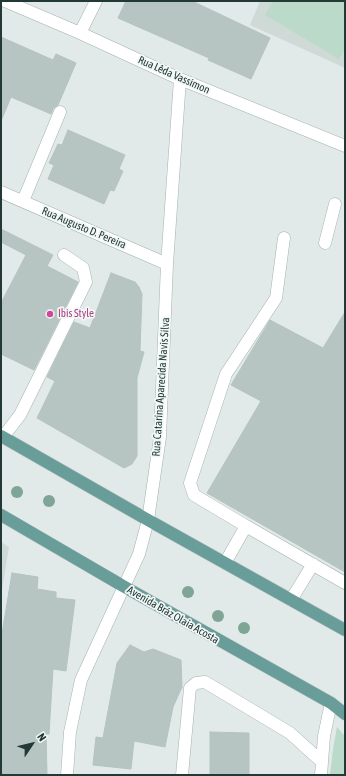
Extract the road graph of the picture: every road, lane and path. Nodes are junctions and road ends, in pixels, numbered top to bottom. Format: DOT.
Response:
graph roads {
  1 [pos="5,1"];
  2 [pos="96,1"];
  3 [pos="80,33"];
  4 [pos="180,79"];
  5 [pos="60,112"];
  6 [pos="345,146"];
  7 [pos="1,192"];
  8 [pos="23,201"];
  9 [pos="335,204"];
  10 [pos="284,238"];
  11 [pos="325,243"];
  12 [pos="64,255"];
  13 [pos="168,264"];
  14 [pos="2,437"];
  15 [pos="1,515"];
  16 [pos="148,520"];
  17 [pos="246,526"];
  18 [pos="225,564"];
  19 [pos="313,564"];
  20 [pos="345,583"];
  21 [pos="124,586"];
  22 [pos="291,600"];
  23 [pos="345,630"];
  24 [pos="331,703"];
  25 [pos="345,714"];
  26 [pos="322,762"];
  27 [pos="67,775"];
  28 [pos="182,775"];
  29 [pos="320,775"];
  1 -- 3 [label="street, Rua Lêda Vassimon"];
  2 -- 3 [label="street"];
  3 -- 4 [label="street, Rua Lêda Vassimon"];
  4 -- 6 [label="street, Rua Lêda Vassimon"];
  4 -- 13 [label="street, Rua Catarina Aparecida Navis Silva"];
  5 -- 8 [label="street"];
  7 -- 8 [label="street, Rua Augusto D. Pereira"];
  8 -- 13 [label="street, Rua Augusto D. Pereira"];
  9 -- 11 [label="street"];
  10 -- 17 [label="street"];
  12 -- 14 [label="street"];
  13 -- 16 [label="street, Rua Catarina Aparecida Navis Silva"];
  14 -- 16 [label="main road"];
  15 -- 21 [label="main road, Avenida Bráz Olaia Acosta"];
  16 -- 18 [label="main road"];
  16 -- 21 [label="street, Rua Catarina Aparecida Navis Silva"];
  17 -- 18 [label="street"];
  17 -- 19 [label="street"];
  18 -- 22 [label="main road"];
  19 -- 20 [label="street"];
  19 -- 22 [label="street"];
  21 -- 24 [label="main road, Avenida Bráz Olaia Acosta"];
  21 -- 27 [label="street, Rua Catarina Aparecida Navis Silva"];
  22 -- 23 [label="main road"];
  24 -- 25 [label="main road, Avenida Bráz Olaia Acosta"];
  24 -- 26 [label="street"];
  26 -- 28 [label="street"];
  26 -- 29 [label="street"];
}
